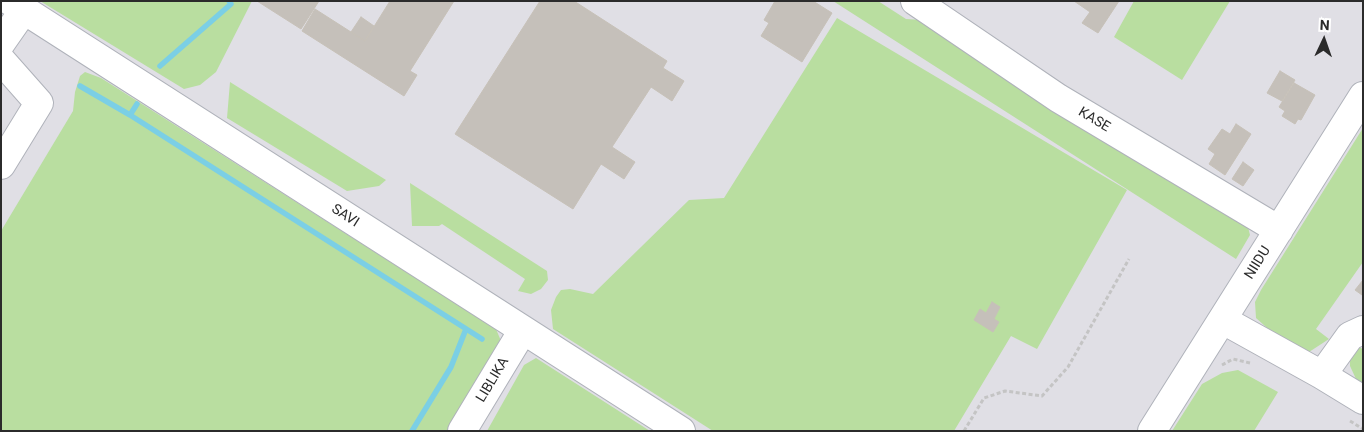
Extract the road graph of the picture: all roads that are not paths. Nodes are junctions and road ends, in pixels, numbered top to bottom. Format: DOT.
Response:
graph roads {
  1 [pos="915,1"];
  2 [pos="17,6"];
  3 [pos="1,43"];
  4 [pos="1,60"];
  5 [pos="1363,96"];
  6 [pos="1,165"];
  7 [pos="1278,230"];
  8 [pos="1223,320"];
  9 [pos="523,330"];
  10 [pos="1363,330"];
  11 [pos="1322,375"];
  12 [pos="1356,410"];
  13 [pos="462,431"];
  14 [pos="681,431"];
  15 [pos="1152,431"];
  1 -- 7 [label="street, KASE"];
  2 -- 3 [label="street"];
  2 -- 9 [label="street, SAVI"];
  4 -- 6 [label="street"];
  5 -- 7 [label="street, NIIDU"];
  7 -- 8 [label="street, NIIDU"];
  8 -- 11 [label="street"];
  8 -- 15 [label="street, NIIDU"];
  9 -- 13 [label="street, LIBLIKA"];
  9 -- 14 [label="street, SAVI"];
  10 -- 11 [label="street"];
  11 -- 12 [label="street"];
}
